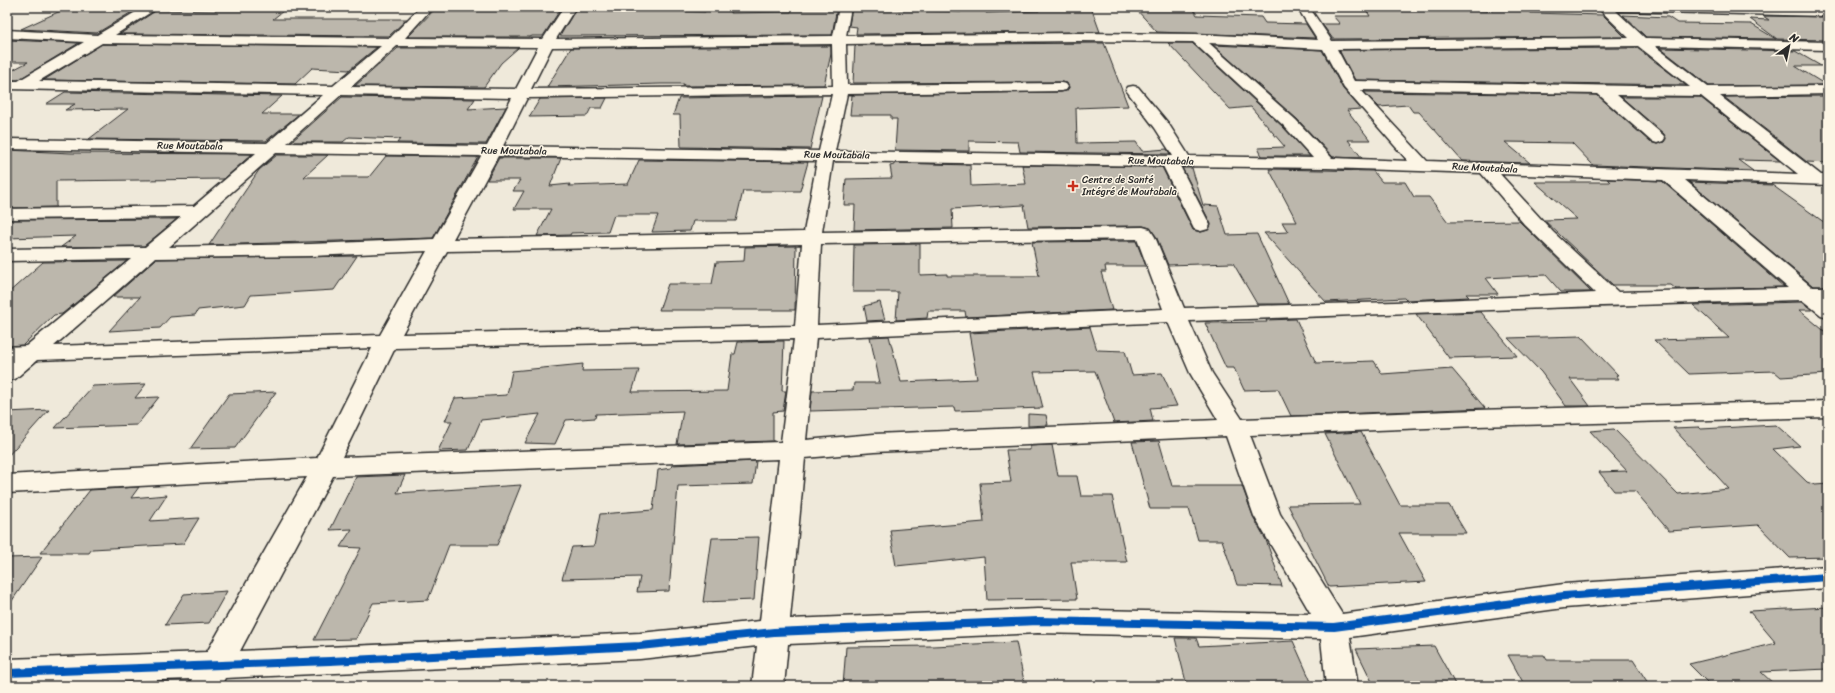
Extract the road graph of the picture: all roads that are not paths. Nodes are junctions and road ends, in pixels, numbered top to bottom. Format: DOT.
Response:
graph roads {
  1 [pos="153,7"];
  2 [pos="427,7"];
  3 [pos="570,7"];
  4 [pos="845,7"];
  5 [pos="1302,7"];
  6 [pos="1603,7"];
  7 [pos="1708,8"];
  8 [pos="1828,12"];
  9 [pos="7,34"];
  10 [pos="1196,38"];
  11 [pos="98,39"];
  12 [pos="839,39"];
  13 [pos="394,42"];
  14 [pos="1641,42"];
  15 [pos="547,43"];
  16 [pos="1328,45"];
  17 [pos="1828,46"];
  18 [pos="14,85"];
  19 [pos="1349,85"];
  20 [pos="1061,87"];
  21 [pos="1601,89"];
  22 [pos="840,90"];
  23 [pos="1133,90"];
  24 [pos="1828,90"];
  25 [pos="335,92"];
  26 [pos="1704,92"];
  27 [pos="7,93"];
  28 [pos="522,94"];
  29 [pos="1657,138"];
  30 [pos="7,144"];
  31 [pos="272,147"];
  32 [pos="493,150"];
  33 [pos="826,155"];
  34 [pos="1177,162"];
  35 [pos="1327,163"];
  36 [pos="1420,165"];
  37 [pos="1486,168"];
  38 [pos="1668,175"];
  39 [pos="1822,180"];
  40 [pos="199,211"];
  41 [pos="7,214"];
  42 [pos="1202,225"];
  43 [pos="812,238"];
  44 [pos="440,245"];
  45 [pos="151,252"];
  46 [pos="7,255"];
  47 [pos="1828,293"];
  48 [pos="1806,294"];
  49 [pos="1613,298"];
  50 [pos="1828,311"];
  51 [pos="1176,315"];
  52 [pos="805,332"];
  53 [pos="387,341"];
  54 [pos="7,354"];
  55 [pos="30,354"];
  56 [pos="7,374"];
  57 [pos="1828,409"];
  58 [pos="1235,428"];
  59 [pos="793,450"];
  60 [pos="325,467"];
  61 [pos="7,484"];
  62 [pos="1828,577"];
  63 [pos="1334,627"];
  64 [pos="774,632"];
  65 [pos="7,673"];
  66 [pos="210,675"];
  67 [pos="768,686"];
  68 [pos="1342,686"];
  1 -- 11 [label="street"];
  2 -- 13 [label="street"];
  3 -- 15 [label="street"];
  4 -- 12 [label="street"];
  5 -- 16 [label="street"];
  6 -- 7 [label="street"];
  6 -- 14 [label="street"];
  7 -- 8 [label="street"];
  9 -- 11 [label="street"];
  10 -- 12 [label="street"];
  10 -- 16 [label="street"];
  10 -- 35 [label="street"];
  11 -- 13 [label="street"];
  11 -- 18 [label="street"];
  12 -- 15 [label="street"];
  12 -- 22 [label="street"];
  13 -- 15 [label="street"];
  13 -- 25 [label="street"];
  14 -- 16 [label="street"];
  14 -- 17 [label="street"];
  14 -- 26 [label="street"];
  15 -- 28 [label="street"];
  16 -- 19 [label="street"];
  18 -- 25 [label="street"];
  18 -- 27 [label="street"];
  19 -- 21 [label="street"];
  19 -- 36 [label="street"];
  20 -- 22 [label="street"];
  21 -- 26 [label="street"];
  21 -- 29 [label="street"];
  22 -- 28 [label="street"];
  22 -- 33 [label="street"];
  23 -- 34 [label="street"];
  24 -- 26 [label="street"];
  25 -- 28 [label="street"];
  25 -- 31 [label="street"];
  26 -- 39 [label="street"];
  28 -- 32 [label="street"];
  30 -- 31 [label="street, Rue Moutabala"];
  31 -- 32 [label="street, Rue Moutabala"];
  31 -- 40 [label="street"];
  32 -- 33 [label="street, Rue Moutabala"];
  32 -- 44 [label="street"];
  33 -- 34 [label="street, Rue Moutabala"];
  33 -- 43 [label="street"];
  34 -- 35 [label="street, Rue Moutabala"];
  34 -- 42 [label="street"];
  35 -- 36 [label="street, Rue Moutabala"];
  36 -- 37 [label="street, Rue Moutabala"];
  37 -- 38 [label="street, Rue Moutabala"];
  37 -- 49 [label="street"];
  38 -- 39 [label="street, Rue Moutabala"];
  38 -- 48 [label="street"];
  40 -- 41 [label="street"];
  40 -- 45 [label="street"];
  43 -- 44 [label="street"];
  43 -- 51 [label="street"];
  43 -- 52 [label="street"];
  44 -- 45 [label="street"];
  44 -- 53 [label="street"];
  45 -- 46 [label="street"];
  45 -- 55 [label="street"];
  47 -- 48 [label="street"];
  48 -- 49 [label="street"];
  48 -- 50 [label="street"];
  49 -- 51 [label="street"];
  51 -- 52 [label="street"];
  51 -- 58 [label="street"];
  52 -- 53 [label="street"];
  52 -- 59 [label="street"];
  53 -- 55 [label="street"];
  53 -- 60 [label="street"];
  54 -- 55 [label="street"];
  55 -- 56 [label="street"];
  57 -- 58 [label="street"];
  58 -- 59 [label="street"];
  58 -- 63 [label="street"];
  59 -- 60 [label="street"];
  59 -- 64 [label="street"];
  60 -- 61 [label="street"];
  60 -- 66 [label="street"];
  62 -- 63 [label="street"];
  63 -- 64 [label="street"];
  63 -- 68 [label="street"];
  64 -- 66 [label="street"];
  64 -- 67 [label="street"];
  65 -- 66 [label="street"];
}
